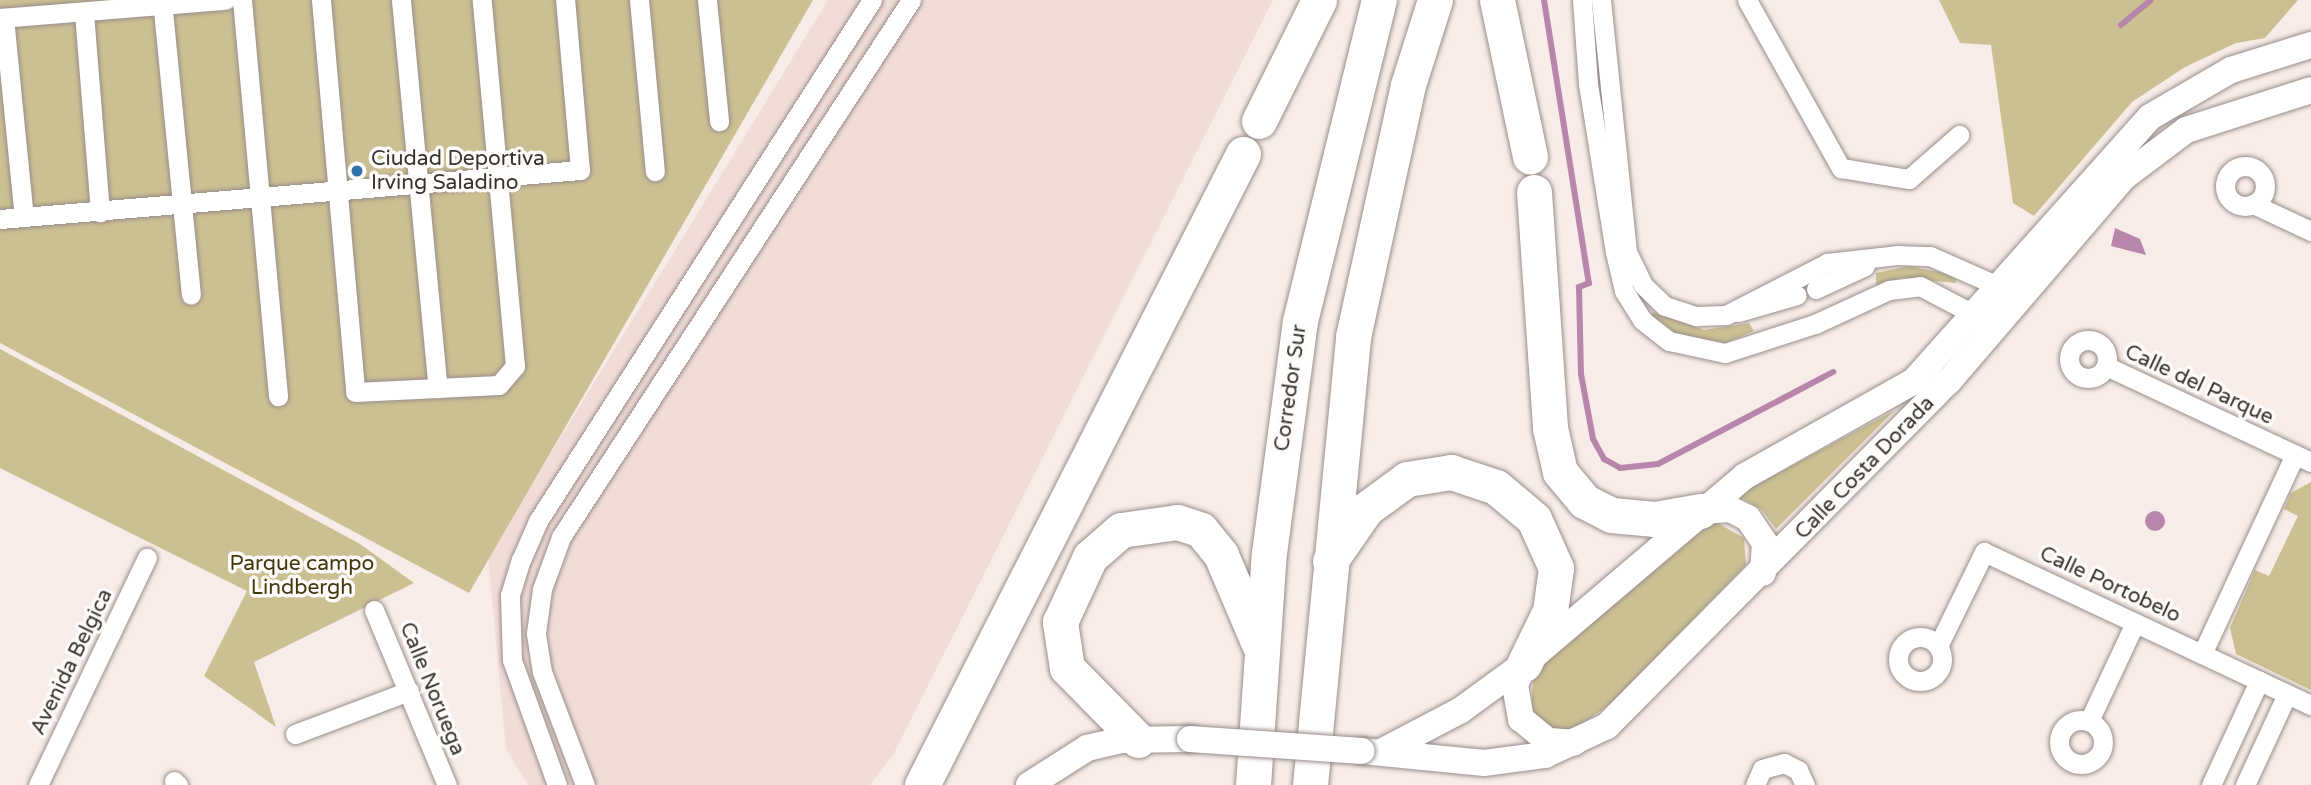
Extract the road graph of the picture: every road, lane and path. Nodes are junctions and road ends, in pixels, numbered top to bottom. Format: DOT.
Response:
graph roads {
  1 [pos="225,0"];
  2 [pos="242,0"];
  3 [pos="321,0"];
  4 [pos="401,0"];
  5 [pos="482,0"];
  6 [pos="565,0"];
  7 [pos="639,0"];
  8 [pos="707,0"];
  9 [pos="872,0"];
  10 [pos="911,0"];
  11 [pos="1319,0"];
  12 [pos="1379,0"];
  13 [pos="1434,0"];
  14 [pos="1497,0"];
  15 [pos="1582,0"];
  16 [pos="1601,0"];
  17 [pos="1747,0"];
  18 [pos="162,3"];
  19 [pos="84,13"];
  20 [pos="2,18"];
  21 [pos="844,44"];
  22 [pos="2311,45"];
  23 [pos="872,63"];
  24 [pos="2311,90"];
  25 [pos="719,121"];
  26 [pos="1259,121"];
  27 [pos="1959,135"];
  28 [pos="1243,154"];
  29 [pos="1530,157"];
  30 [pos="655,171"];
  31 [pos="499,177"];
  32 [pos="419,184"];
  33 [pos="338,192"];
  34 [pos="1534,192"];
  35 [pos="259,199"];
  36 [pos="2253,204"];
  37 [pos="182,207"];
  38 [pos="100,212"];
  39 [pos="23,217"];
  40 [pos="0,219"];
  41 [pos="2311,231"];
  42 [pos="1872,262"];
  43 [pos="1998,286"];
  44 [pos="1816,289"];
  45 [pos="191,295"];
  46 [pos="1797,295"];
  47 [pos="1726,315"];
  48 [pos="1975,315"];
  49 [pos="2106,366"];
  50 [pos="438,388"];
  51 [pos="278,396"];
  52 [pos="2303,459"];
  53 [pos="1700,511"];
  54 [pos="147,558"];
  55 [pos="1326,566"];
  56 [pos="1763,573"];
  57 [pos="374,610"];
  58 [pos="2135,623"];
  59 [pos="1938,646"];
  60 [pos="1261,649"];
  61 [pos="2202,654"];
  62 [pos="1524,664"];
  63 [pos="2259,681"];
  64 [pos="409,691"];
  65 [pos="2287,694"];
  66 [pos="2311,705"];
  67 [pos="2089,721"];
  68 [pos="295,734"];
  69 [pos="1138,740"];
  70 [pos="1582,740"];
  71 [pos="1371,752"];
  72 [pos="38,785"];
  73 [pos="447,785"];
  74 [pos="557,785"];
  75 [pos="586,785"];
  76 [pos="922,785"];
  77 [pos="1029,785"];
  78 [pos="1253,785"];
  79 [pos="1310,785"];
  80 [pos="1755,785"];
  81 [pos="1805,785"];
  82 [pos="2211,785"];
  83 [pos="2245,785"];
  1 -- 18 [label="street"];
  2 -- 35 [label="street"];
  3 -- 33 [label="street"];
  4 -- 32 [label="street"];
  5 -- 31 [label="street"];
  6 -- 31 [label="street"];
  7 -- 30 [label="street"];
  8 -- 25 [label="street"];
  9 -- 21 [label="street"];
  10 -- 23 [label="street"];
  11 -- 26 [label="highway"];
  12 -- 60 [label="highway, Corredor Sur"];
  13 -- 55 [label="highway"];
  14 -- 29 [label="highway"];
  15 -- 48 [label="street"];
  16 -- 47 [label="street"];
  17 -- 27 [label="street"];
  18 -- 19 [label="street"];
  18 -- 37 [label="street"];
  19 -- 20 [label="street"];
  19 -- 38 [label="street"];
  20 -- 39 [label="street"];
  21 -- 23 [label="street"];
  21 -- 74 [label="street"];
  22 -- 43 [label="main road, Calle Costa Dorada"];
  23 -- 75 [label="street"];
  24 -- 56 [label="main road, Calle Costa Dorada"];
  28 -- 76 [label="highway"];
  31 -- 32 [label="street"];
  31 -- 50 [label="street"];
  32 -- 33 [label="street"];
  32 -- 50 [label="street"];
  33 -- 35 [label="street"];
  33 -- 50 [label="street"];
  34 -- 53 [label="highway"];
  35 -- 37 [label="street"];
  35 -- 51 [label="street"];
  36 -- 41 [label="street"];
  37 -- 38 [label="street"];
  37 -- 45 [label="street"];
  38 -- 39 [label="street"];
  39 -- 40 [label="street"];
  42 -- 43 [label="street"];
  42 -- 44 [label="street"];
  42 -- 47 [label="street"];
  43 -- 48 [label="main road, Calle Costa Dorada"];
  46 -- 47 [label="street"];
  48 -- 53 [label="main road, Calle Costa Dorada"];
  49 -- 52 [label="street, Calle del Parque"];
  52 -- 61 [label="street"];
  53 -- 56 [label="main road"];
  53 -- 62 [label="main road, Calle Costa Dorada"];
  54 -- 72 [label="street, Avenida Belgica"];
  55 -- 62 [label="highway"];
  55 -- 79 [label="highway"];
  56 -- 70 [label="main road, Calle Costa Dorada"];
  57 -- 64 [label="street, Calle Noruega"];
  58 -- 59 [label="street, Calle Portobelo"];
  58 -- 61 [label="street, Calle Portobelo"];
  58 -- 67 [label="street"];
  60 -- 69 [label="highway"];
  60 -- 78 [label="highway, Corredor Sur"];
  61 -- 63 [label="street, Calle Portobelo"];
  62 -- 70 [label="main road"];
  62 -- 71 [label="main road, Calle Costa Dorada"];
  63 -- 65 [label="street, Calle Portobelo"];
  63 -- 82 [label="street"];
  64 -- 68 [label="street"];
  64 -- 73 [label="street, Calle Noruega"];
  65 -- 66 [label="street, Calle Portobelo"];
  65 -- 83 [label="street"];
  69 -- 71 [label="main road, bridge"];
  69 -- 77 [label="main road"];
  70 -- 71 [label="main road, Calle Costa Dorada"];
  80 -- 81 [label="street"];
}
